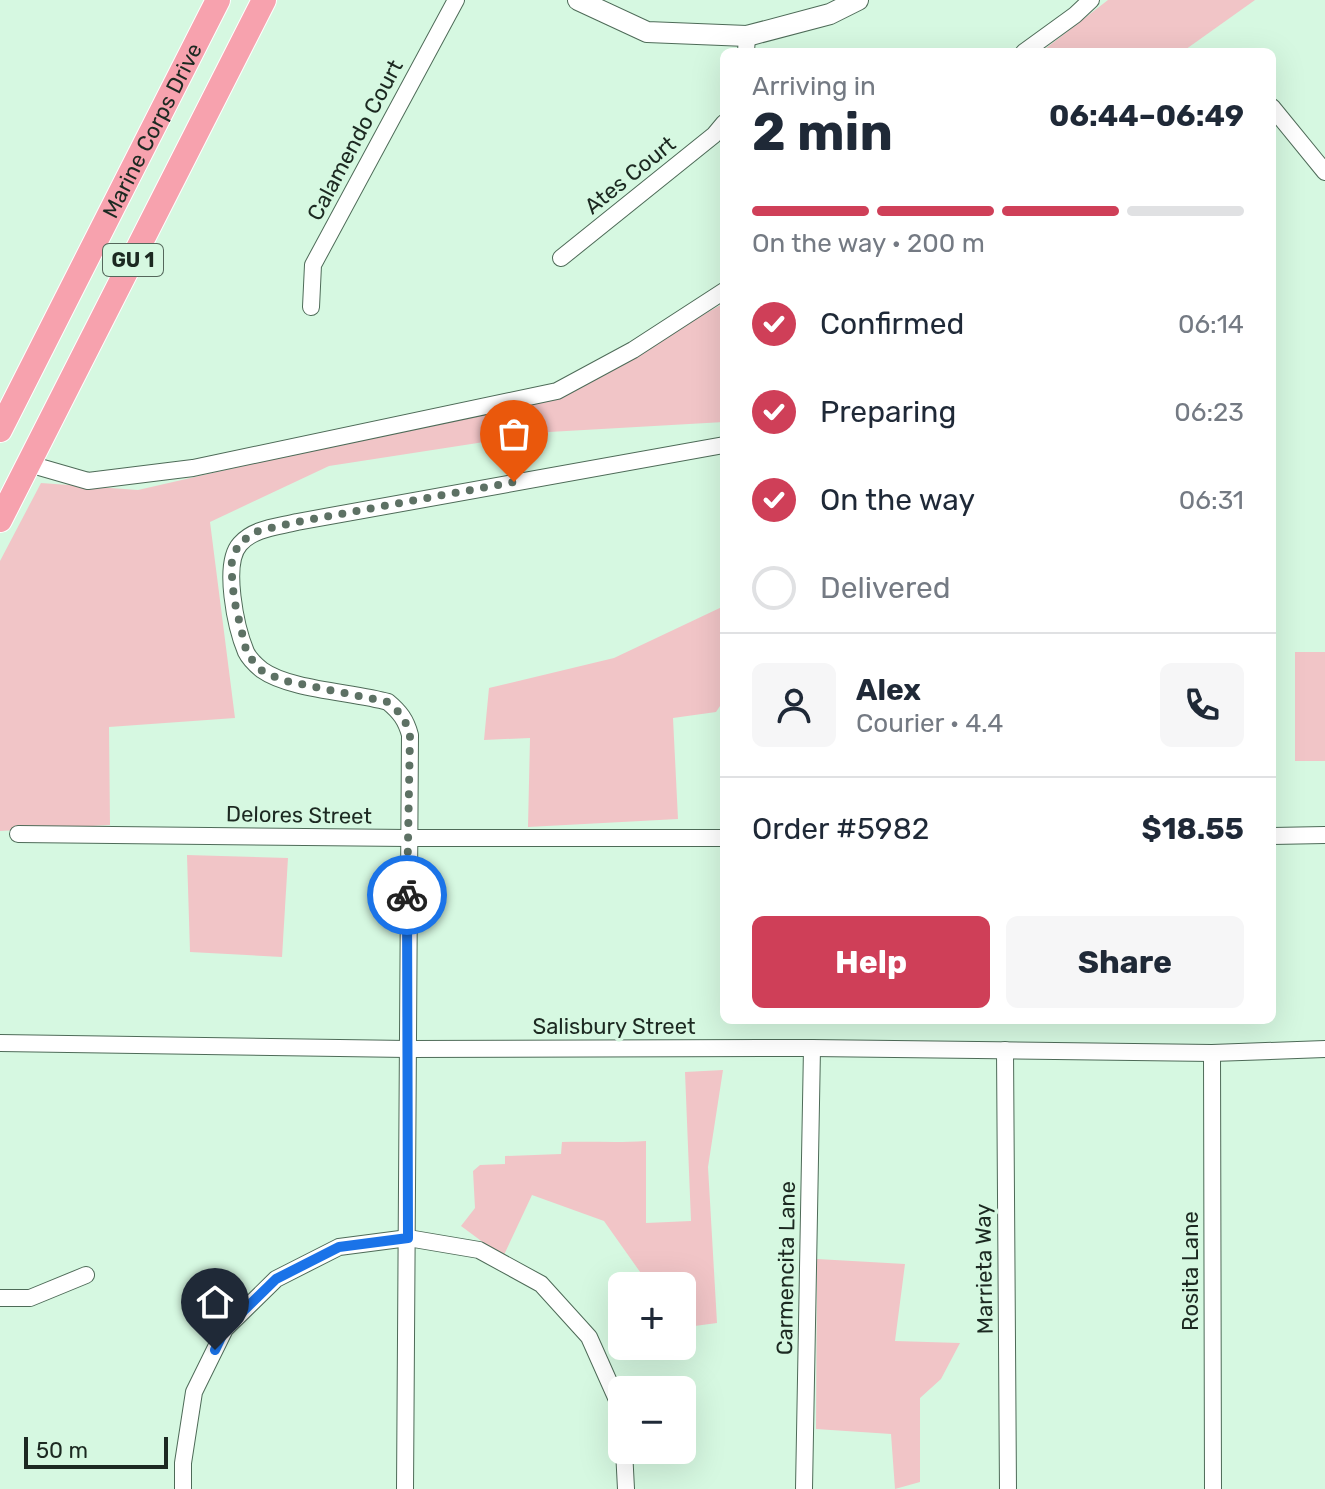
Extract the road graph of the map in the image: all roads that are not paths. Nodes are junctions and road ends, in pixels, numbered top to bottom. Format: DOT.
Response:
graph roads {
  1 [pos="218,0"];
  2 [pos="264,0"];
  3 [pos="456,0"];
  4 [pos="578,0"];
  5 [pos="858,0"];
  6 [pos="1091,0"];
  7 [pos="747,44"];
  8 [pos="1030,48"];
  9 [pos="1276,112"];
  10 [pos="720,128"];
  11 [pos="1325,172"];
  12 [pos="561,258"];
  13 [pos="720,294"];
  14 [pos="311,307"];
  15 [pos="0,430"];
  16 [pos="720,446"];
  17 [pos="29,464"];
  18 [pos="0,520"];
  19 [pos="18,834"];
  20 [pos="1325,835"];
  21 [pos="1276,836"];
  22 [pos="407,838"];
  23 [pos="720,838"];
  24 [pos="0,1043"];
  25 [pos="812,1048"];
  26 [pos="407,1049"];
  27 [pos="1325,1049"];
  28 [pos="1005,1050"];
  29 [pos="1212,1053"];
  30 [pos="408,1238"];
  31 [pos="86,1275"];
  32 [pos="0,1298"];
  33 [pos="608,1380"];
  34 [pos="625,1464"];
  35 [pos="183,1489"];
  36 [pos="405,1489"];
  37 [pos="626,1489"];
  38 [pos="804,1489"];
  39 [pos="1008,1489"];
  40 [pos="1213,1489"];
  1 -- 15 [label="main road, Marine Corps Drive / GU 1"];
  2 -- 17 [label="main road, GU 1"];
  3 -- 14 [label="street, Calamendo Court"];
  4 -- 7 [label="street"];
  5 -- 7 [label="street"];
  6 -- 8 [label="street"];
  9 -- 11 [label="street"];
  10 -- 12 [label="street, Ates Court"];
  13 -- 17 [label="street"];
  16 -- 22 [label="street"];
  17 -- 18 [label="main road, GU 1"];
  19 -- 22 [label="street, Delores Street"];
  20 -- 21 [label="street"];
  22 -- 23 [label="street, Delores Street"];
  22 -- 26 [label="street"];
  24 -- 26 [label="street, Salisbury Street"];
  25 -- 26 [label="street, Salisbury Street"];
  25 -- 28 [label="street, Salisbury Street"];
  25 -- 38 [label="street, Carmencita Lane"];
  26 -- 30 [label="street"];
  27 -- 29 [label="street, Salisbury Street"];
  28 -- 29 [label="street, Salisbury Street"];
  28 -- 39 [label="street, Marrieta Way"];
  29 -- 40 [label="street, Rosita Lane"];
  30 -- 33 [label="street"];
  30 -- 35 [label="street"];
  30 -- 36 [label="street"];
  31 -- 32 [label="street"];
  34 -- 37 [label="street"];
}
